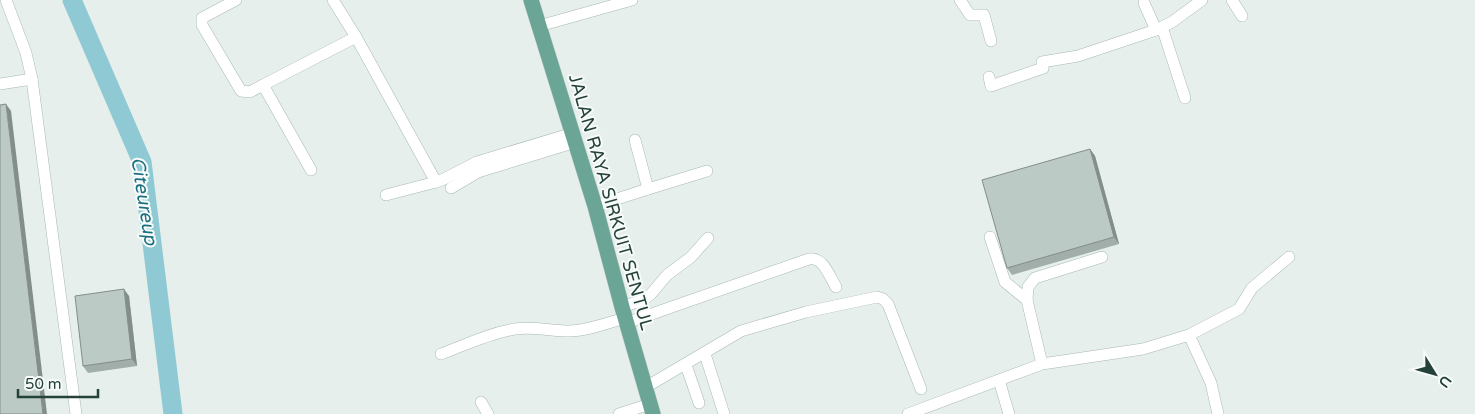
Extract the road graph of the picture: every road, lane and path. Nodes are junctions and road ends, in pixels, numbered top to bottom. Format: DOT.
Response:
graph roads {
  1 [pos="6,0"];
  2 [pos="236,0"];
  3 [pos="333,0"];
  4 [pos="531,0"];
  5 [pos="632,0"];
  6 [pos="960,0"];
  7 [pos="1202,0"];
  8 [pos="1232,0"];
  9 [pos="1144,3"];
  10 [pos="1242,16"];
  11 [pos="539,26"];
  12 [pos="1159,29"];
  13 [pos="356,37"];
  14 [pos="991,41"];
  15 [pos="988,77"];
  16 [pos="32,79"];
  17 [pos="0,84"];
  18 [pos="263,85"];
  19 [pos="1185,98"];
  20 [pos="574,137"];
  21 [pos="634,140"];
  22 [pos="312,170"];
  23 [pos="706,171"];
  24 [pos="436,182"];
  25 [pos="451,188"];
  26 [pos="648,189"];
  27 [pos="386,195"];
  28 [pos="594,206"];
  29 [pos="990,237"];
  30 [pos="708,238"];
  31 [pos="1102,257"];
  32 [pos="1289,257"];
  33 [pos="836,287"];
  34 [pos="1027,300"];
  35 [pos="624,316"];
  36 [pos="1189,335"];
  37 [pos="442,354"];
  38 [pos="705,354"];
  39 [pos="1042,364"];
  40 [pos="686,365"];
  41 [pos="999,380"];
  42 [pos="646,388"];
  43 [pos="921,389"];
  44 [pos="481,402"];
  45 [pos="699,403"];
  46 [pos="652,409"];
  47 [pos="920,412"];
  48 [pos="76,414"];
  49 [pos="488,414"];
  50 [pos="618,414"];
  51 [pos="724,414"];
  52 [pos="908,414"];
  53 [pos="1009,414"];
  54 [pos="1218,414"];
  1 -- 16 [label="street"];
  2 -- 18 [label="street"];
  3 -- 13 [label="street"];
  4 -- 11 [label="main road, JALAN RAYA SIRKUIT SENTUL"];
  5 -- 11 [label="street"];
  6 -- 14 [label="street"];
  7 -- 12 [label="street"];
  8 -- 10 [label="street"];
  9 -- 12 [label="street"];
  11 -- 20 [label="main road, JALAN RAYA SIRKUIT SENTUL"];
  12 -- 15 [label="street"];
  12 -- 19 [label="street"];
  13 -- 18 [label="street"];
  13 -- 24 [label="street"];
  16 -- 17 [label="street"];
  16 -- 48 [label="street"];
  18 -- 22 [label="street"];
  20 -- 24 [label="street"];
  20 -- 25 [label="street"];
  20 -- 28 [label="main road, JALAN RAYA SIRKUIT SENTUL"];
  21 -- 26 [label="street"];
  23 -- 26 [label="street"];
  24 -- 27 [label="street"];
  26 -- 28 [label="street"];
  28 -- 35 [label="main road, JALAN RAYA SIRKUIT SENTUL"];
  29 -- 34 [label="street"];
  30 -- 35 [label="street"];
  31 -- 34 [label="street"];
  32 -- 36 [label="street"];
  33 -- 35 [label="street"];
  34 -- 39 [label="street"];
  35 -- 37 [label="street"];
  35 -- 42 [label="main road, JALAN RAYA SIRKUIT SENTUL"];
  36 -- 39 [label="street"];
  36 -- 54 [label="street"];
  38 -- 40 [label="street"];
  38 -- 43 [label="street"];
  38 -- 51 [label="street"];
  39 -- 41 [label="street"];
  40 -- 42 [label="street"];
  40 -- 45 [label="street"];
  41 -- 47 [label="street"];
  41 -- 53 [label="street"];
  42 -- 46 [label="main road, JALAN RAYA SIRKUIT SENTUL"];
  44 -- 49 [label="street"];
  46 -- 50 [label="street"];
  47 -- 52 [label="street"];
}
